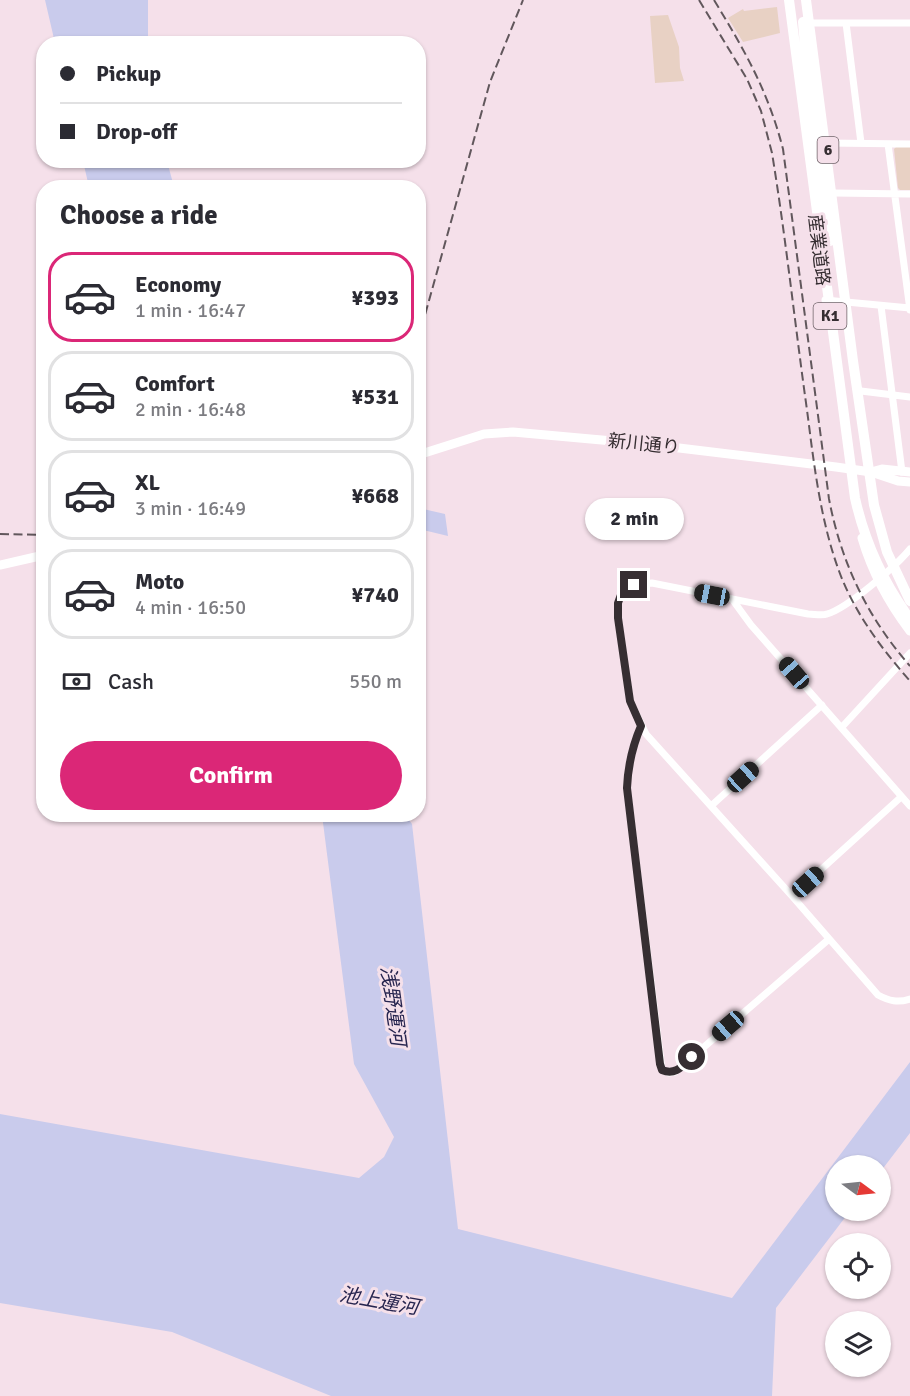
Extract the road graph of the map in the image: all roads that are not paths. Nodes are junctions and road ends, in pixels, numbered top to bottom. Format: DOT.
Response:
graph roads {
  1 [pos="789,0"];
  2 [pos="804,0"];
  3 [pos="806,23"];
  4 [pos="846,23"];
  5 [pos="910,23"];
  6 [pos="827,143"];
  7 [pos="861,143"];
  8 [pos="888,144"];
  9 [pos="910,144"];
  10 [pos="807,154"];
  11 [pos="833,193"];
  12 [pos="895,193"];
  13 [pos="910,194"];
  14 [pos="826,224"];
  15 [pos="907,263"];
  16 [pos="825,300"];
  17 [pos="849,302"];
  18 [pos="880,306"];
  19 [pos="910,309"];
  20 [pos="861,391"];
  21 [pos="893,396"];
  22 [pos="910,397"];
  23 [pos="845,433"];
  24 [pos="863,437"];
  25 [pos="426,452"];
  26 [pos="846,468"];
  27 [pos="871,472"];
  28 [pos="906,472"];
  29 [pos="910,482"];
  30 [pos="910,549"];
  31 [pos="36,557"];
  32 [pos="897,564"];
  33 [pos="0,565"];
  34 [pos="878,580"];
  35 [pos="910,588"];
  36 [pos="732,599"];
  37 [pos="910,601"];
  38 [pos="910,619"];
  39 [pos="910,631"];
  40 [pos="910,653"];
  41 [pos="822,705"];
  42 [pos="641,726"];
  43 [pos="842,727"];
  44 [pos="901,797"];
  45 [pos="711,806"];
  46 [pos="910,806"];
  47 [pos="792,896"];
  48 [pos="829,939"];
  49 [pos="910,999"];
  1 -- 10 [label="main road, 産業道路 / 6"];
  1 -- 23 [label="highway, K1"];
  2 -- 3 [label="main road, 産業道路 / 6"];
  2 -- 14 [label="highway"];
  2 -- 24 [label="highway, K1"];
  3 -- 4 [label="street"];
  3 -- 6 [label="main road, 産業道路 / 6"];
  4 -- 5 [label="street"];
  4 -- 7 [label="street"];
  6 -- 7 [label="street"];
  6 -- 11 [label="main road, 産業道路 / 6"];
  7 -- 8 [label="street"];
  8 -- 9 [label="street"];
  8 -- 12 [label="street"];
  10 -- 14 [label="highway"];
  10 -- 16 [label="main road, 産業道路 / 6"];
  11 -- 12 [label="street"];
  11 -- 17 [label="main road, 産業道路 / 6"];
  12 -- 13 [label="street"];
  12 -- 15 [label="street"];
  14 -- 23 [label="highway"];
  14 -- 24 [label="highway"];
  15 -- 19 [label="street"];
  16 -- 17 [label="street"];
  16 -- 26 [label="main road, 産業道路 / 6"];
  17 -- 18 [label="street"];
  17 -- 20 [label="main road, 産業道路 / 6"];
  18 -- 19 [label="street"];
  18 -- 21 [label="street"];
  20 -- 21 [label="street"];
  20 -- 27 [label="main road, 産業道路 / 6"];
  21 -- 22 [label="street"];
  21 -- 28 [label="street"];
  23 -- 38 [label="highway, K1"];
  24 -- 37 [label="highway, K1"];
  25 -- 26 [label="main road, 新川通り"];
  26 -- 27 [label="main road, 新川通り"];
  26 -- 34 [label="main road, 産業道路 / 6"];
  27 -- 28 [label="main road, 新川通り"];
  27 -- 29 [label="main road, 新川通り"];
  27 -- 32 [label="main road, 産業道路 / 6"];
  30 -- 32 [label="street"];
  31 -- 33 [label="main road"];
  32 -- 34 [label="street"];
  32 -- 35 [label="main road, 産業道路 / 6"];
  34 -- 36 [label="street"];
  34 -- 39 [label="main road, 産業道路 / 6"];
  36 -- 41 [label="street"];
  36 -- 42 [label="street"];
  40 -- 43 [label="street"];
  41 -- 43 [label="street"];
  41 -- 45 [label="street"];
  42 -- 45 [label="street"];
  42 -- 48 [label="street"];
  43 -- 44 [label="street"];
  44 -- 46 [label="street"];
  44 -- 47 [label="street"];
  45 -- 47 [label="street"];
  47 -- 48 [label="street"];
  48 -- 49 [label="street"];
}
